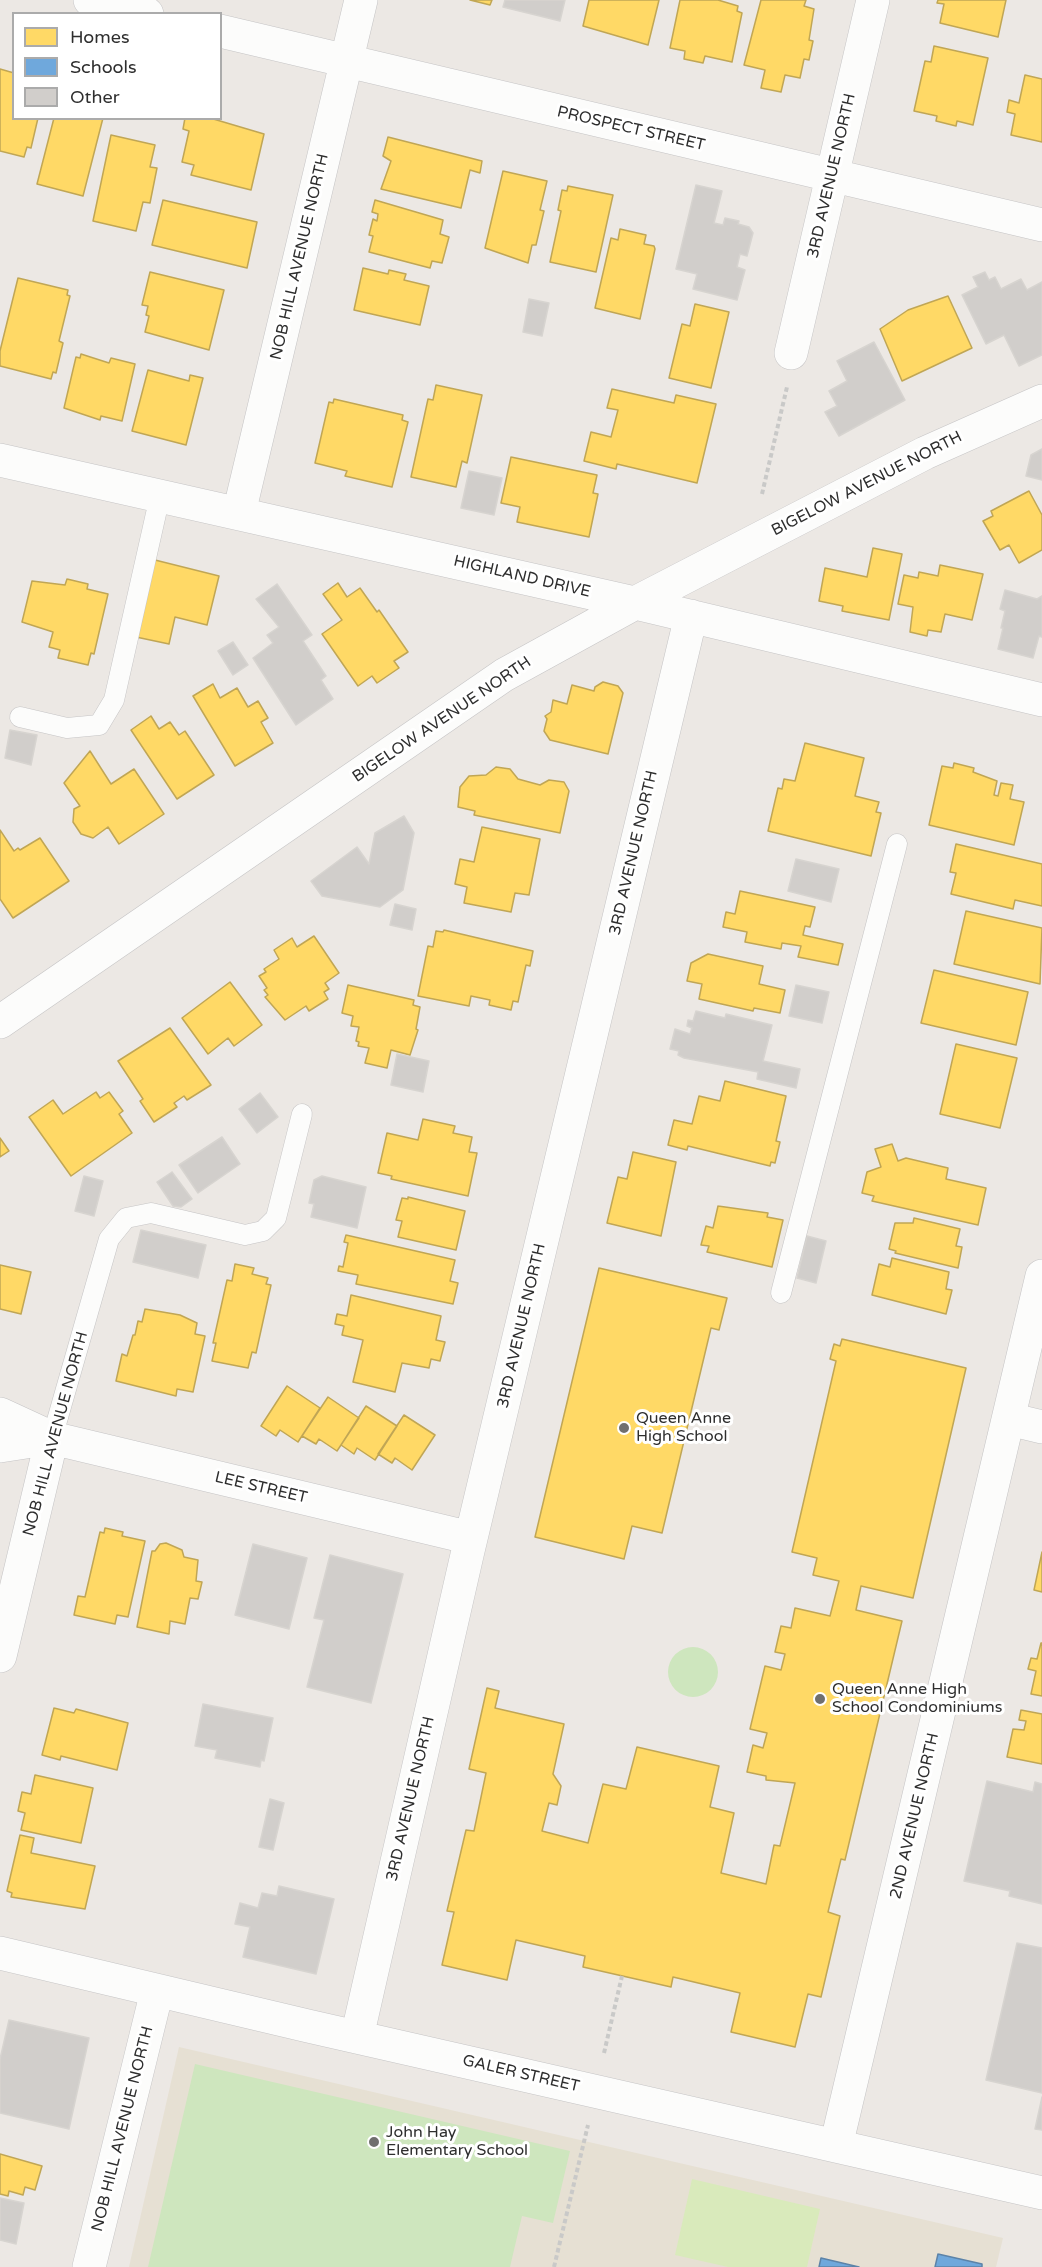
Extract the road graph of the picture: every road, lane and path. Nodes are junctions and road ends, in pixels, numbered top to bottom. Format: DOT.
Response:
graph roads {
  1 [pos="90,0"];
  2 [pos="361,0"];
  3 [pos="873,0"];
  4 [pos="139,12"];
  5 [pos="222,31"];
  6 [pos="346,61"];
  7 [pos="831,177"];
  8 [pos="1042,225"];
  9 [pos="789,369"];
  10 [pos="1042,401"];
  11 [pos="0,460"];
  12 [pos="762,494"];
  13 [pos="159,496"];
  14 [pos="239,513"];
  15 [pos="635,603"];
  16 [pos="691,616"];
  17 [pos="1042,700"];
  18 [pos="20,717"];
  19 [pos="897,844"];
  20 [pos="0,1022"];
  21 [pos="302,1114"];
  22 [pos="1042,1276"];
  23 [pos="781,1293"];
  24 [pos="0,1414"];
  25 [pos="1009,1419"];
  26 [pos="1042,1427"];
  27 [pos="52,1438"];
  28 [pos="0,1446"];
  29 [pos="471,1538"];
  30 [pos="0,1656"];
  31 [pos="0,1953"];
  32 [pos="622,1976"];
  33 [pos="158,1991"];
  34 [pos="357,2037"];
  35 [pos="604,2052"];
  36 [pos="588,2124"];
  37 [pos="837,2146"];
  38 [pos="1042,2193"];
  39 [pos="89,2267"];
  40 [pos="554,2267"];
  1 -- 4 [label="street"];
  2 -- 6 [label="street, NOB HILL AVENUE NORTH"];
  3 -- 7 [label="street, 3RD AVENUE NORTH"];
  5 -- 6 [label="street, PROSPECT STREET"];
  6 -- 7 [label="street, PROSPECT STREET"];
  6 -- 14 [label="street, NOB HILL AVENUE NORTH"];
  7 -- 8 [label="street, PROSPECT STREET"];
  7 -- 9 [label="street, 3RD AVENUE NORTH"];
  9 -- 12 [label="path"];
  10 -- 15 [label="street, BIGELOW AVENUE NORTH"];
  11 -- 13 [label="street, HIGHLAND DRIVE"];
  13 -- 14 [label="street, HIGHLAND DRIVE"];
  13 -- 18 [label="lane"];
  14 -- 15 [label="street, HIGHLAND DRIVE"];
  15 -- 16 [label="street, HIGHLAND DRIVE"];
  15 -- 20 [label="street, BIGELOW AVENUE NORTH"];
  16 -- 17 [label="street, HIGHLAND DRIVE"];
  16 -- 29 [label="street, 3RD AVENUE NORTH"];
  19 -- 23 [label="lane"];
  21 -- 27 [label="lane, NOB HILL AVENUE NORTH"];
  22 -- 25 [label="street, 2ND AVENUE NORTH"];
  24 -- 27 [label="street, LEE STREET"];
  25 -- 26 [label="street"];
  25 -- 37 [label="street, 2ND AVENUE NORTH"];
  27 -- 28 [label="street, LEE STREET"];
  27 -- 29 [label="street, LEE STREET"];
  27 -- 30 [label="street, NOB HILL AVENUE NORTH"];
  29 -- 34 [label="street, 3RD AVENUE NORTH"];
  31 -- 33 [label="street, GALER STREET"];
  32 -- 35 [label="path"];
  33 -- 34 [label="street, GALER STREET"];
  33 -- 39 [label="street, NOB HILL AVENUE NORTH"];
  34 -- 37 [label="street, GALER STREET"];
  36 -- 40 [label="path"];
  37 -- 38 [label="street, GALER STREET"];
}
